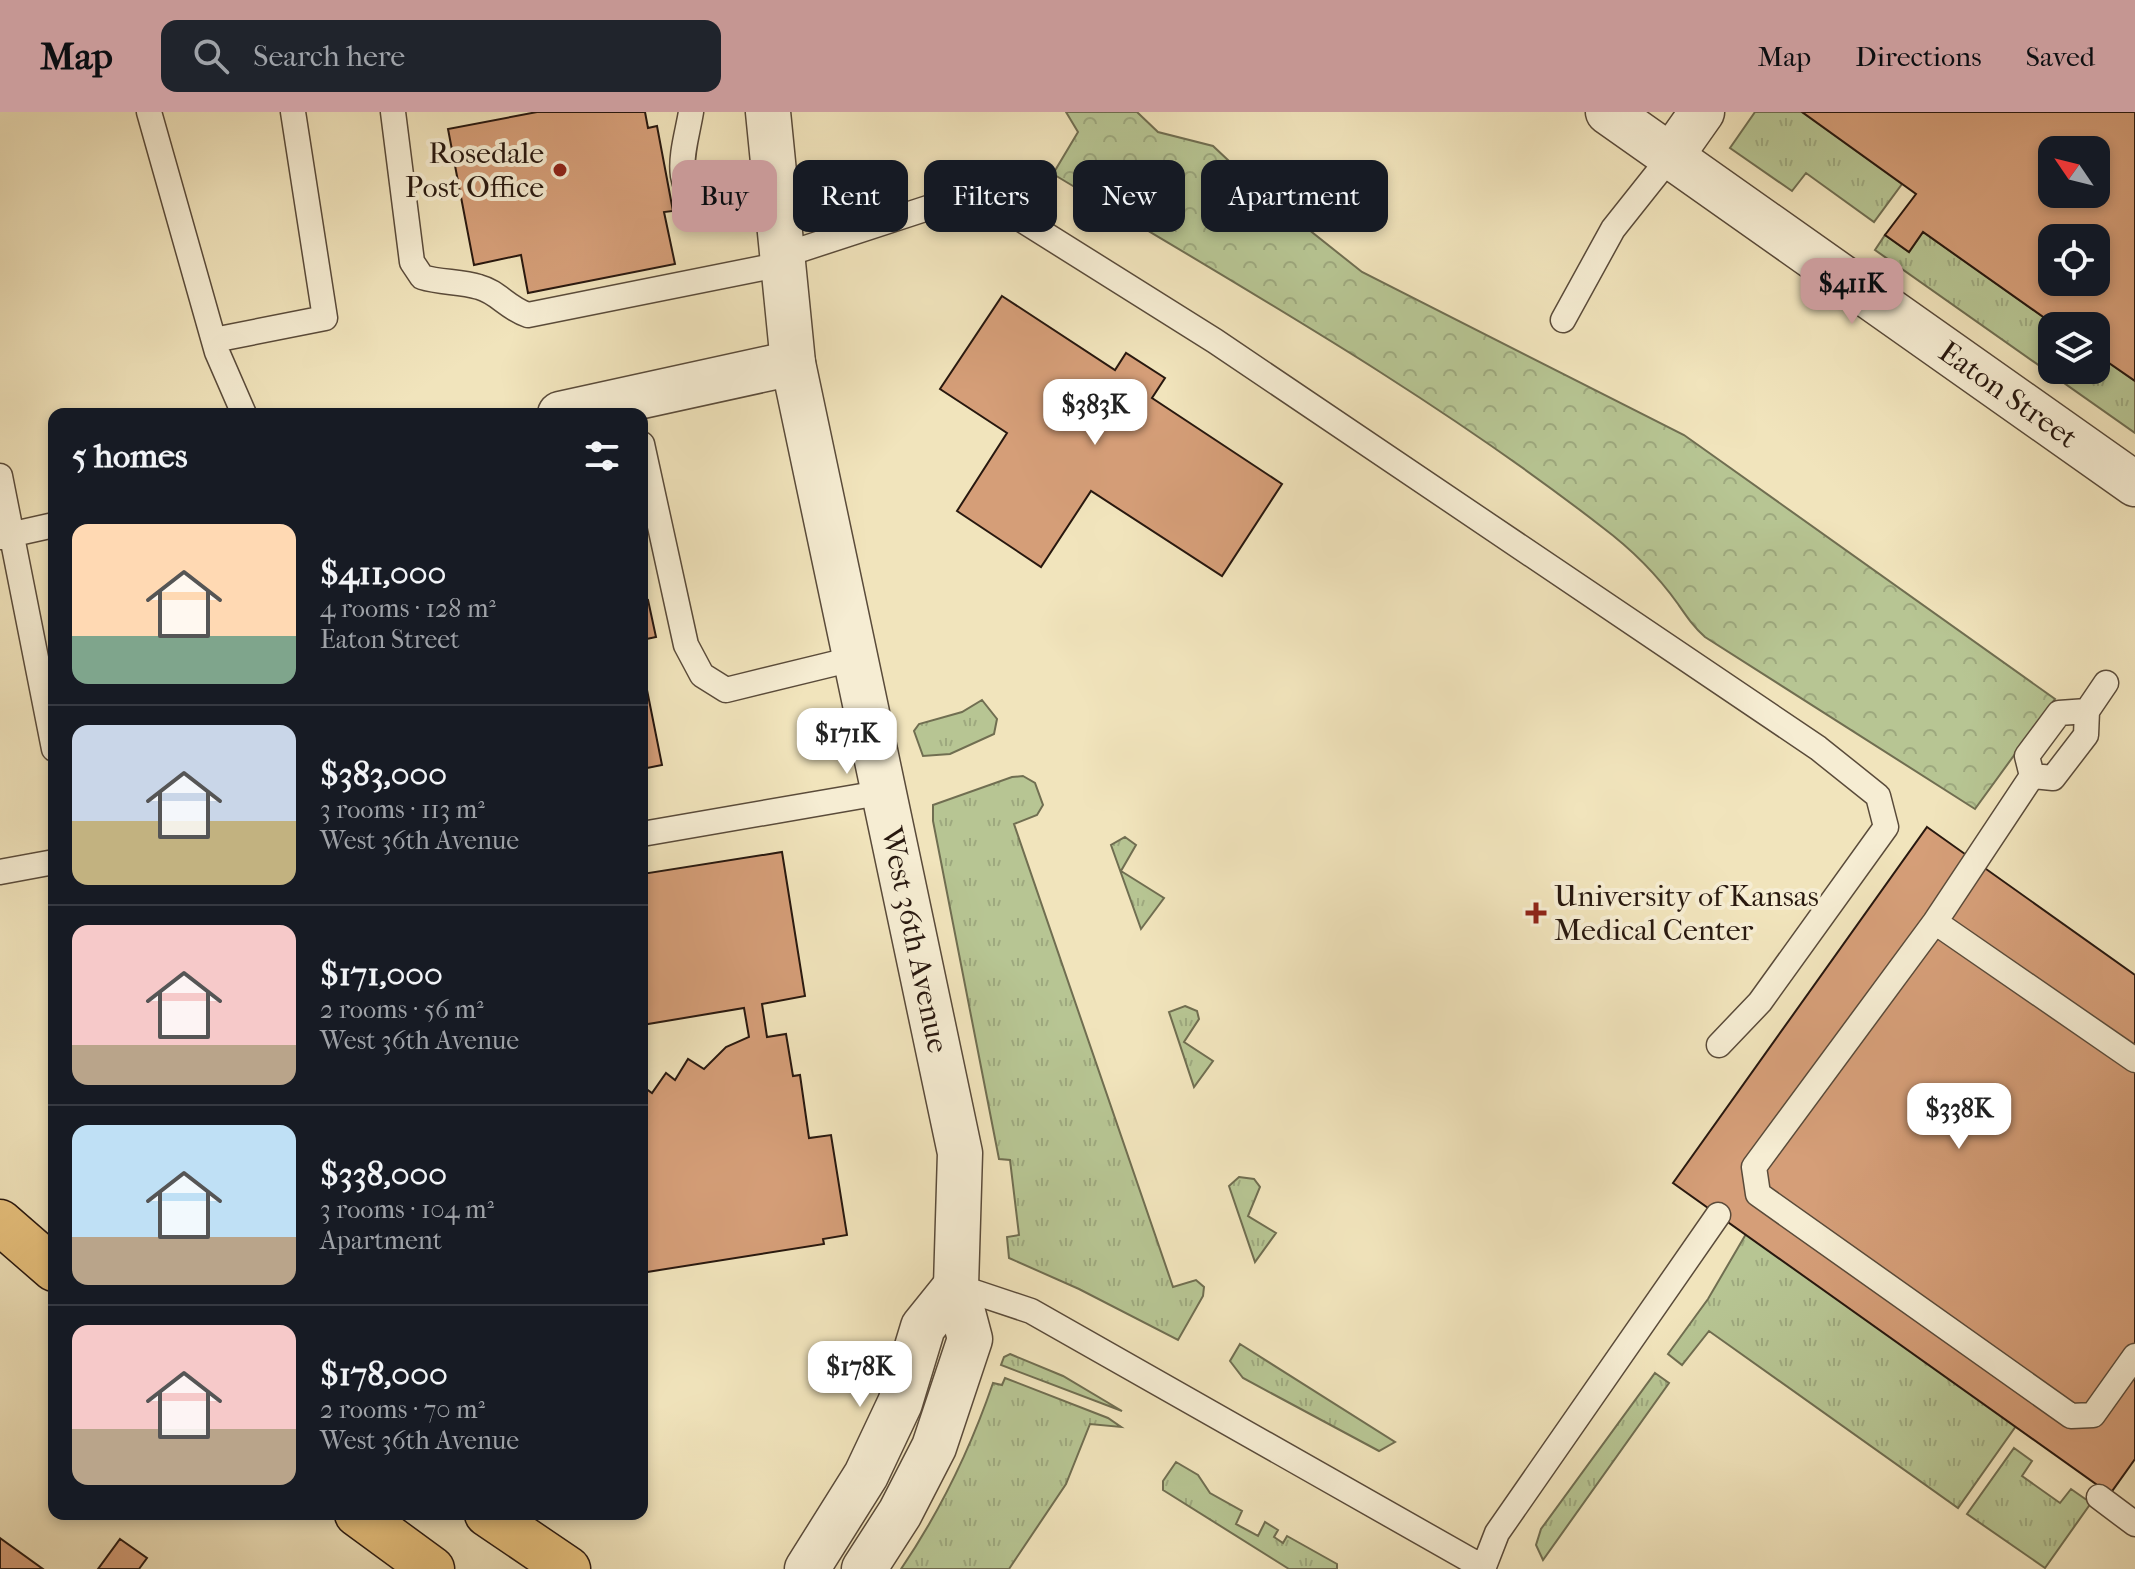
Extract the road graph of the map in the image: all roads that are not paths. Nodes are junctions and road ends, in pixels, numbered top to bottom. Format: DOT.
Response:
graph roads {
  1 [pos="149,112"];
  2 [pos="293,112"];
  3 [pos="393,112"];
  4 [pos="691,112"];
  5 [pos="768,112"];
  6 [pos="1608,112"];
  7 [pos="1702,112"];
  8 [pos="1671,156"];
  9 [pos="685,160"];
  10 [pos="772,160"];
  11 [pos="777,221"];
  12 [pos="782,260"];
  13 [pos="1563,320"];
  14 [pos="214,340"];
  15 [pos="793,363"];
  16 [pos="634,406"];
  17 [pos="242,408"];
  18 [pos="648,471"];
  19 [pos="0,476"];
  20 [pos="2135,484"];
  21 [pos="48,526"];
  22 [pos="5,536"];
  23 [pos="857,658"];
  24 [pos="2106,683"];
  25 [pos="2087,711"];
  26 [pos="48,723"];
  27 [pos="2032,776"];
  28 [pos="885,792"];
  29 [pos="648,833"];
  30 [pos="48,863"];
  31 [pos="0,872"];
  32 [pos="1935,922"];
  33 [pos="1719,1045"];
  34 [pos="2135,1060"];
  35 [pos="1718,1215"];
  36 [pos="25,1237"];
  37 [pos="48,1262"];
  38 [pos="956,1286"];
  39 [pos="2135,1356"];
  40 [pos="2099,1497"];
  41 [pos="365,1520"];
  42 [pos="496,1520"];
  43 [pos="2135,1524"];
  44 [pos="1483,1568"];
  45 [pos="432,1569"];
  46 [pos="568,1569"];
  47 [pos="807,1569"];
  48 [pos="864,1569"];
  1 -- 14 [label="lane"];
  2 -- 14 [label="lane"];
  3 -- 12 [label="lane"];
  4 -- 9 [label="lane"];
  5 -- 10 [label="street, West 36th Avenue"];
  6 -- 8 [label="street, Eaton Street"];
  7 -- 8 [label="street"];
  8 -- 13 [label="lane"];
  8 -- 20 [label="street, Eaton Street"];
  11 -- 12 [label="street, West 36th Avenue"];
  12 -- 15 [label="street, West 36th Avenue"];
  12 -- 33 [label="lane"];
  14 -- 17 [label="lane"];
  15 -- 16 [label="street"];
  15 -- 23 [label="street, West 36th Avenue"];
  18 -- 23 [label="lane"];
  19 -- 22 [label="lane"];
  21 -- 22 [label="lane"];
  22 -- 26 [label="lane"];
  23 -- 28 [label="street, West 36th Avenue"];
  24 -- 25 [label="lane"];
  25 -- 27 [label="lane"];
  25 -- 27 [label="lane"];
  27 -- 32 [label="lane"];
  28 -- 29 [label="lane"];
  28 -- 38 [label="street, West 36th Avenue"];
  30 -- 31 [label="lane"];
  32 -- 34 [label="lane"];
  32 -- 39 [label="lane"];
  35 -- 44 [label="lane"];
  36 -- 37 [label="main road"];
  38 -- 44 [label="lane"];
  38 -- 47 [label="street"];
  38 -- 48 [label="street, West 36th Avenue"];
  40 -- 43 [label="lane"];
  41 -- 45 [label="main road"];
  42 -- 46 [label="main road"];
}
